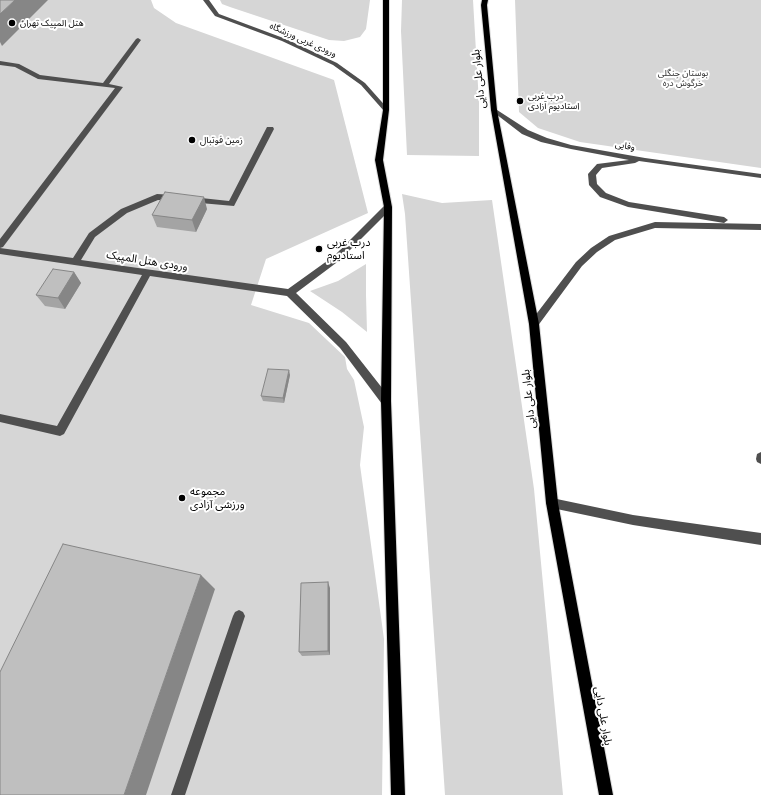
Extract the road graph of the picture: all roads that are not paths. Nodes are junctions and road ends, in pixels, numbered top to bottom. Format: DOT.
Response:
graph roads {
  1 [pos="206,0"];
  2 [pos="386,0"];
  3 [pos="485,0"];
  4 [pos="138,40"];
  5 [pos="0,63"];
  6 [pos="105,85"];
  7 [pos="386,110"];
  8 [pos="494,110"];
  9 [pos="270,130"];
  10 [pos="645,160"];
  11 [pos="761,176"];
  12 [pos="388,207"];
  13 [pos="757,226"];
  14 [pos="0,245"];
  15 [pos="0,251"];
  16 [pos="76,261"];
  17 [pos="147,272"];
  18 [pos="290,293"];
  19 [pos="534,324"];
  20 [pos="386,401"];
  21 [pos="0,418"];
  22 [pos="552,503"];
  23 [pos="761,540"];
  24 [pos="239,616"];
  25 [pos="600,762"];
  26 [pos="178,795"];
  27 [pos="398,795"];
  28 [pos="600,795"];
  29 [pos="606,795"];
  1 -- 7 [label="street, ورودی غربی ورزشگاه"];
  2 -- 7 [label="main road"];
  3 -- 8 [label="main road, بلوار علی دایی"];
  4 -- 6 [label="street"];
  5 -- 6 [label="street"];
  6 -- 14 [label="street"];
  7 -- 12 [label="main road"];
  8 -- 10 [label="street, وفایی"];
  8 -- 19 [label="main road, بلوار علی دایی"];
  9 -- 16 [label="street"];
  10 -- 11 [label="street, وفایی"];
  10 -- 13 [label="street"];
  12 -- 18 [label="street"];
  12 -- 20 [label="main road"];
  13 -- 19 [label="street"];
  15 -- 16 [label="street, ورودی هتل المپیک"];
  16 -- 17 [label="street, ورودی هتل المپیک"];
  17 -- 18 [label="street, ورودی هتل المپیک"];
  17 -- 21 [label="street"];
  18 -- 20 [label="street"];
  19 -- 22 [label="main road, بلوار علی دایی"];
  20 -- 27 [label="main road"];
  22 -- 23 [label="street"];
  22 -- 25 [label="main road, بلوار علی دایی"];
  24 -- 26 [label="street"];
  25 -- 28 [label="main road"];
  25 -- 29 [label="main road, بلوار علی دایی"];
}
